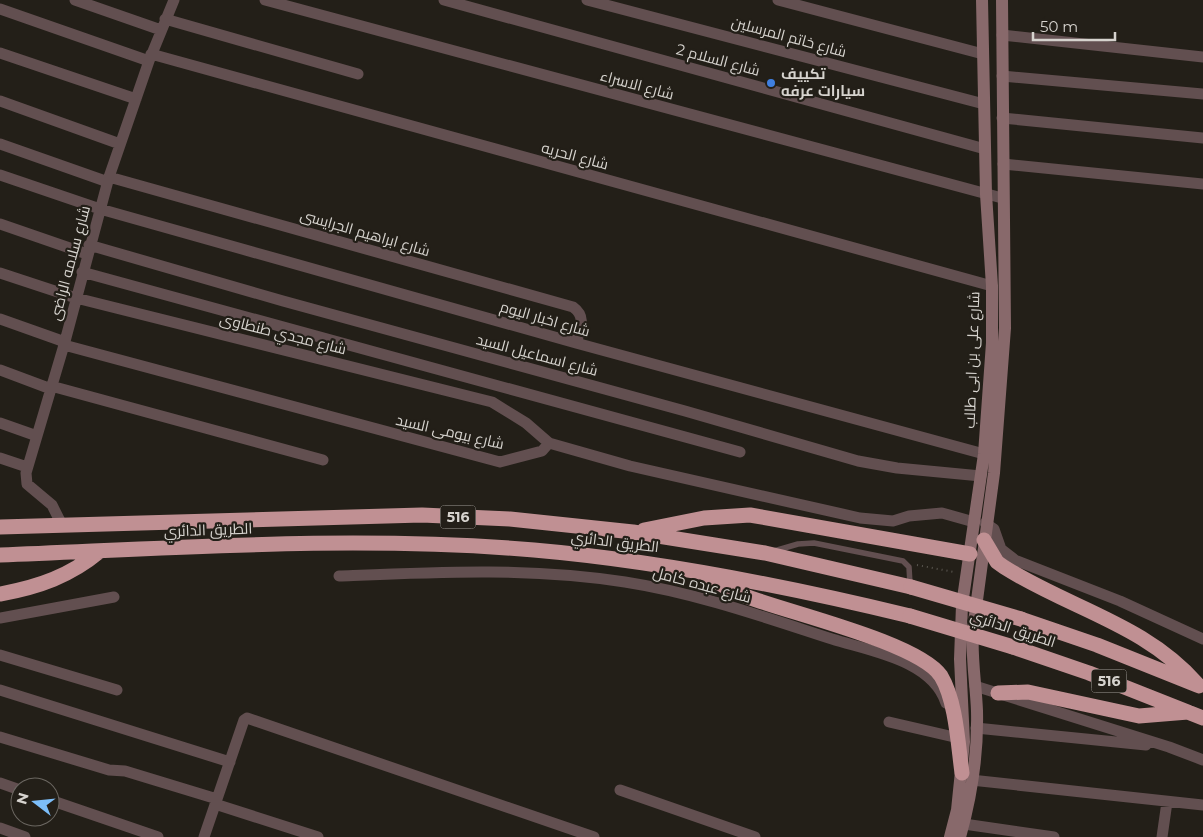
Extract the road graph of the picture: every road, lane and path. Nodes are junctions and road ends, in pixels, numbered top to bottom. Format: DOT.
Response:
graph roads {
  1 [pos="75,0"];
  2 [pos="174,0"];
  3 [pos="265,0"];
  4 [pos="444,0"];
  5 [pos="587,0"];
  6 [pos="778,0"];
  7 [pos="1002,0"];
  8 [pos="979,1"];
  9 [pos="0,9"];
  10 [pos="166,19"];
  11 [pos="161,30"];
  12 [pos="1002,35"];
  13 [pos="0,53"];
  14 [pos="983,54"];
  15 [pos="150,57"];
  16 [pos="1203,57"];
  17 [pos="358,74"];
  18 [pos="1002,76"];
  19 [pos="1203,94"];
  20 [pos="136,99"];
  21 [pos="0,102"];
  22 [pos="984,104"];
  23 [pos="1002,118"];
  24 [pos="1203,138"];
  25 [pos="0,144"];
  26 [pos="120,144"];
  27 [pos="985,149"];
  28 [pos="1002,164"];
  29 [pos="0,175"];
  30 [pos="109,180"];
  31 [pos="1203,184"];
  32 [pos="986,194"];
  33 [pos="1002,198"];
  34 [pos="100,209"];
  35 [pos="0,224"];
  36 [pos="88,250"];
  37 [pos="82,272"];
  38 [pos="0,273"];
  39 [pos="992,286"];
  40 [pos="76,298"];
  41 [pos="0,318"];
  42 [pos="65,343"];
  43 [pos="576,343"];
  44 [pos="0,370"];
  45 [pos="51,387"];
  46 [pos="0,423"];
  47 [pos="37,436"];
  48 [pos="549,443"];
  49 [pos="740,452"];
  50 [pos="984,454"];
  51 [pos="0,458"];
  52 [pos="322,460"];
  53 [pos="27,467"];
  54 [pos="981,476"];
  55 [pos="980,523"];
  56 [pos="62,525"];
  57 [pos="0,527"];
  58 [pos="633,532"];
  59 [pos="984,540"];
  60 [pos="100,551"];
  61 [pos="765,553"];
  62 [pos="970,554"];
  63 [pos="0,555"];
  64 [pos="905,562"];
  65 [pos="700,572"];
  66 [pos="967,574"];
  67 [pos="338,576"];
  68 [pos="911,587"];
  69 [pos="0,594"];
  70 [pos="114,597"];
  71 [pos="0,618"];
  72 [pos="1203,639"];
  73 [pos="0,655"];
  74 [pos="966,657"];
  75 [pos="975,686"];
  76 [pos="1201,686"];
  77 [pos="0,690"];
  78 [pos="117,690"];
  79 [pos="998,693"];
  80 [pos="1196,714"];
  81 [pos="889,722"];
  82 [pos="976,728"];
  83 [pos="0,737"];
  84 [pos="954,737"];
  85 [pos="1169,747"];
  86 [pos="1203,760"];
  87 [pos="230,762"];
  88 [pos="964,780"];
  89 [pos="620,790"];
  90 [pos="216,801"];
  91 [pos="1167,802"];
  92 [pos="60,803"];
  93 [pos="1203,805"];
  94 [pos="964,824"];
  95 [pos="0,828"];
  96 [pos="24,837"];
  97 [pos="158,837"];
  98 [pos="204,837"];
  99 [pos="318,837"];
  100 [pos="594,837"];
  101 [pos="755,837"];
  102 [pos="950,837"];
  103 [pos="960,837"];
  104 [pos="1054,837"];
  105 [pos="1162,837"];
  1 -- 11 [label="street"];
  2 -- 10 [label="street, شارع سلامه الراضى"];
  3 -- 32 [label="street, شارع الاسراء"];
  4 -- 27 [label="street, شارع السلام 2"];
  5 -- 22 [label="street, شارع خاتم المرسلين"];
  6 -- 14 [label="street"];
  7 -- 12 [label="street, شارع على بن ابى طالب"];
  8 -- 14 [label="street, شارع على بن ابى طالب"];
  9 -- 15 [label="street, شارع الحريه"];
  10 -- 11 [label="street, شارع سلامه الراضى"];
  10 -- 17 [label="street"];
  11 -- 15 [label="street, شارع سلامه الراضى"];
  12 -- 16 [label="street"];
  12 -- 18 [label="street, شارع على بن ابى طالب"];
  13 -- 20 [label="street"];
  14 -- 22 [label="street, شارع على بن ابى طالب"];
  15 -- 20 [label="street, شارع سلامه الراضى"];
  15 -- 39 [label="street, شارع الحريه"];
  18 -- 19 [label="street"];
  18 -- 23 [label="street, شارع على بن ابى طالب"];
  20 -- 26 [label="street, شارع سلامه الراضى"];
  21 -- 26 [label="street"];
  22 -- 27 [label="street, شارع على بن ابى طالب"];
  23 -- 24 [label="street"];
  23 -- 28 [label="street, شارع على بن ابى طالب"];
  25 -- 30 [label="street"];
  26 -- 30 [label="street, شارع سلامه الراضى"];
  27 -- 32 [label="street, شارع على بن ابى طالب"];
  28 -- 31 [label="street"];
  28 -- 33 [label="street, شارع على بن ابى طالب"];
  29 -- 34 [label="street, شارع اخبار اليوم"];
  30 -- 34 [label="street, شارع سلامه الراضى"];
  30 -- 43 [label="street, شارع ابراهيم الجرايسى"];
  32 -- 33 [label="street, شارع الاسراء"];
  32 -- 39 [label="street, شارع على بن ابى طالب"];
  33 -- 55 [label="street, شارع على بن ابى طالب"];
  34 -- 36 [label="street, شارع سلامه الراضى"];
  34 -- 43 [label="street, شارع اخبار اليوم"];
  35 -- 36 [label="street, شارع اسماعيل السيد"];
  36 -- 37 [label="street, شارع سلامه الراضى"];
  36 -- 54 [label="street, شارع اسماعيل السيد"];
  37 -- 40 [label="street, شارع سلامه الراضى"];
  37 -- 49 [label="street"];
  38 -- 40 [label="street, شارع مجدي طنطاوى"];
  39 -- 50 [label="street, شارع على بن ابى طالب"];
  40 -- 42 [label="street, شارع سلامه الراضى"];
  40 -- 48 [label="street, شارع مجدي طنطاوى"];
  41 -- 42 [label="street, شارع بيومى السيد"];
  42 -- 45 [label="street, شارع سلامه الراضى"];
  42 -- 48 [label="street, شارع بيومى السيد"];
  43 -- 50 [label="street, شارع اخبار اليوم"];
  44 -- 45 [label="street"];
  45 -- 47 [label="street, شارع سلامه الراضى"];
  45 -- 52 [label="street"];
  46 -- 47 [label="street"];
  47 -- 53 [label="street, شارع سلامه الراضى"];
  48 -- 55 [label="street"];
  50 -- 54 [label="street, شارع على بن ابى طالب"];
  51 -- 53 [label="street"];
  53 -- 56 [label="street"];
  54 -- 55 [label="street, شارع على بن ابى طالب"];
  55 -- 59 [label="street, شارع على بن ابى طالب"];
  55 -- 62 [label="street, شارع على بن ابى طالب"];
  55 -- 72 [label="street"];
  56 -- 57 [label="highway, الطريق الدائري / 516"];
  56 -- 58 [label="highway, الطريق الدائري / 516"];
  58 -- 61 [label="highway, الطريق الدائري / 516"];
  58 -- 62 [label="highway"];
  59 -- 74 [label="street, شارع على بن ابى طالب"];
  59 -- 76 [label="highway"];
  60 -- 63 [label="highway, الطريق الدائري / 516"];
  60 -- 65 [label="highway, الطريق الدائري / 516"];
  60 -- 69 [label="highway"];
  61 -- 64 [label="lane"];
  61 -- 68 [label="highway, الطريق الدائري / 516"];
  62 -- 66 [label="street, شارع على بن ابى طالب"];
  64 -- 66 [label="path"];
  64 -- 68 [label="lane"];
  65 -- 80 [label="highway, الطريق الدائري / 516, bridge"];
  65 -- 88 [label="highway"];
  66 -- 74 [label="street, شارع على بن ابى طالب"];
  67 -- 84 [label="street, شارع عبده كامل"];
  68 -- 76 [label="highway, الطريق الدائري / 516, bridge"];
  70 -- 71 [label="street"];
  73 -- 78 [label="street"];
  74 -- 75 [label="street"];
  74 -- 88 [label="street"];
  75 -- 79 [label="street"];
  75 -- 82 [label="street"];
  77 -- 87 [label="street"];
  79 -- 80 [label="highway"];
  79 -- 85 [label="street"];
  81 -- 84 [label="street"];
  82 -- 85 [label="street"];
  82 -- 88 [label="street"];
  83 -- 90 [label="street"];
  84 -- 88 [label="street, شارع عبده كامل"];
  85 -- 86 [label="street"];
  87 -- 90 [label="street"];
  87 -- 100 [label="street"];
  88 -- 91 [label="street"];
  88 -- 94 [label="street"];
  88 -- 102 [label="street"];
  89 -- 101 [label="street"];
  90 -- 98 [label="street"];
  90 -- 99 [label="street"];
  91 -- 93 [label="street"];
  91 -- 105 [label="street"];
  92 -- 97 [label="street"];
  94 -- 103 [label="street"];
  94 -- 104 [label="street"];
  95 -- 96 [label="street"];
}
